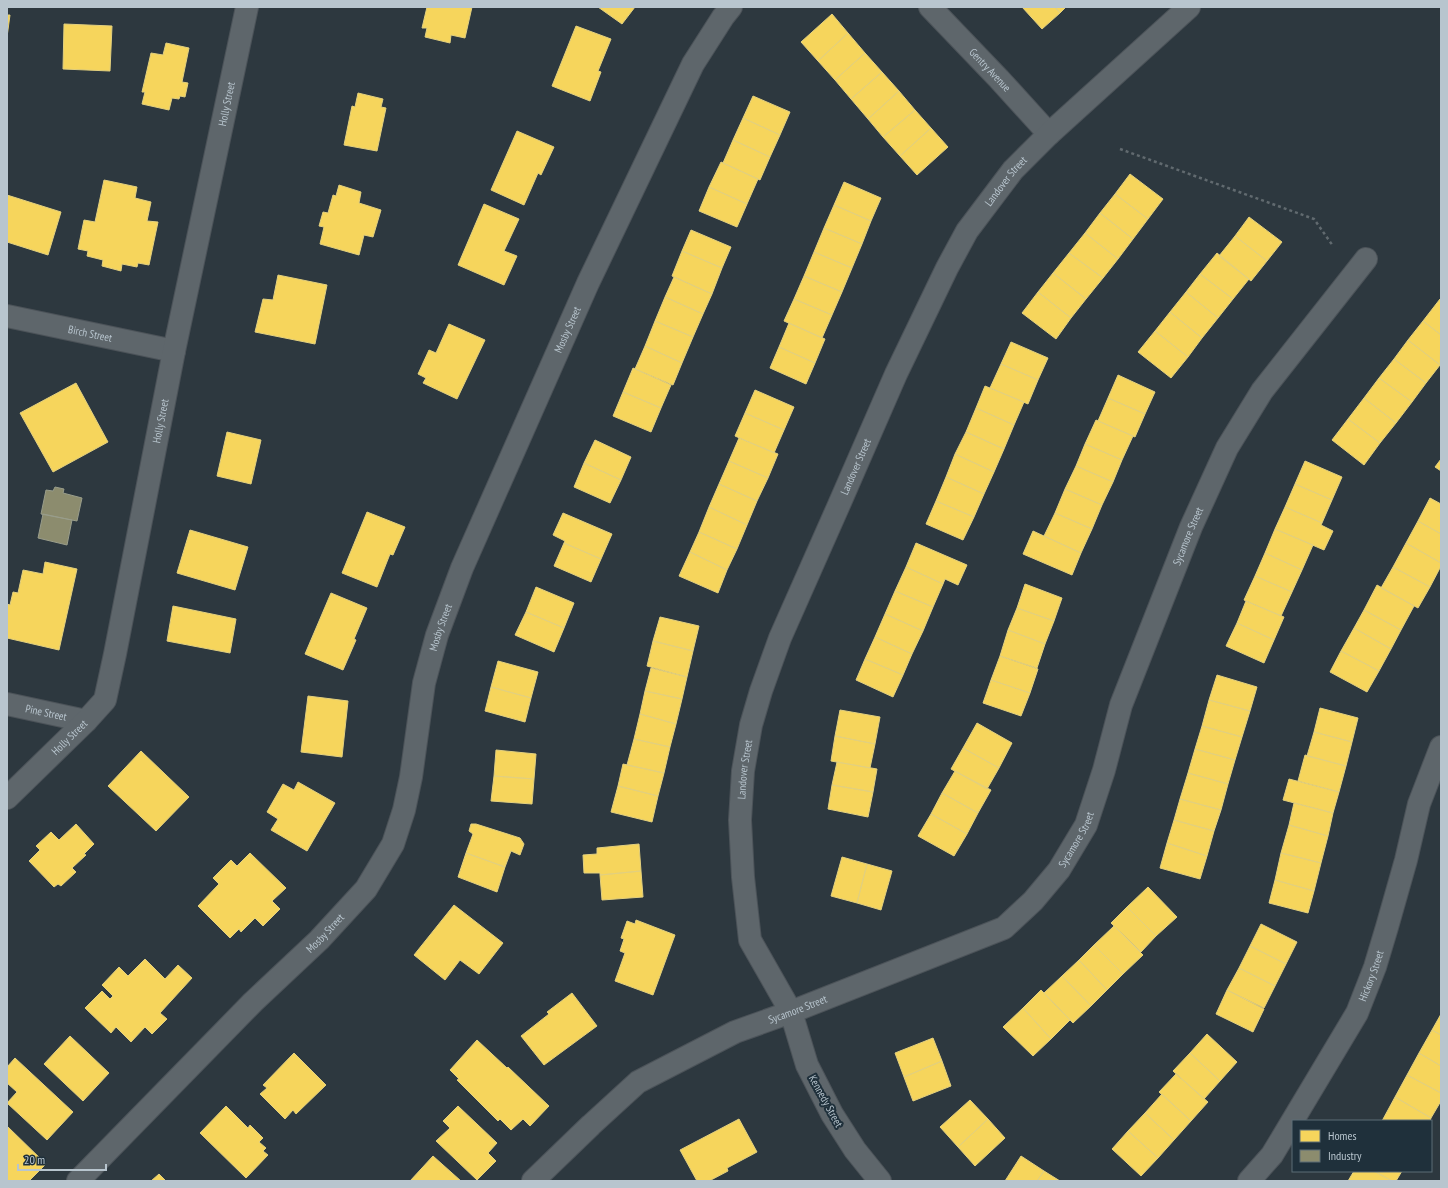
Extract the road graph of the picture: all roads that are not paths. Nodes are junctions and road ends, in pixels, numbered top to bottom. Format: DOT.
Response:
graph roads {
  1 [pos="247,7"];
  2 [pos="731,7"];
  3 [pos="930,7"];
  4 [pos="1189,7"];
  5 [pos="1049,134"];
  6 [pos="1366,259"];
  7 [pos="7,316"];
  8 [pos="174,351"];
  9 [pos="7,704"];
  10 [pos="86,721"];
  11 [pos="1441,747"];
  12 [pos="7,798"];
  13 [pos="791,1012"];
  14 [pos="1293,1120"];
  15 [pos="1292,1122"];
  16 [pos="78,1181"];
  17 [pos="533,1181"];
  18 [pos="880,1181"];
  19 [pos="1249,1181"];
  1 -- 8 [label="street, Holly Street"];
  2 -- 16 [label="street, Mosby Street"];
  3 -- 5 [label="street, Gentry Avenue"];
  4 -- 5 [label="street, Landover Street"];
  5 -- 13 [label="street, Landover Street"];
  6 -- 13 [label="street, Sycamore Street"];
  7 -- 8 [label="street, Birch Street"];
  8 -- 10 [label="street, Holly Street"];
  9 -- 10 [label="street, Pine Street"];
  10 -- 12 [label="street, Holly Street"];
  11 -- 14 [label="street, Hickory Street"];
  13 -- 17 [label="street, Sycamore Street"];
  13 -- 18 [label="street, Kennedy Street"];
  15 -- 19 [label="street, Hickory Street"];
}
